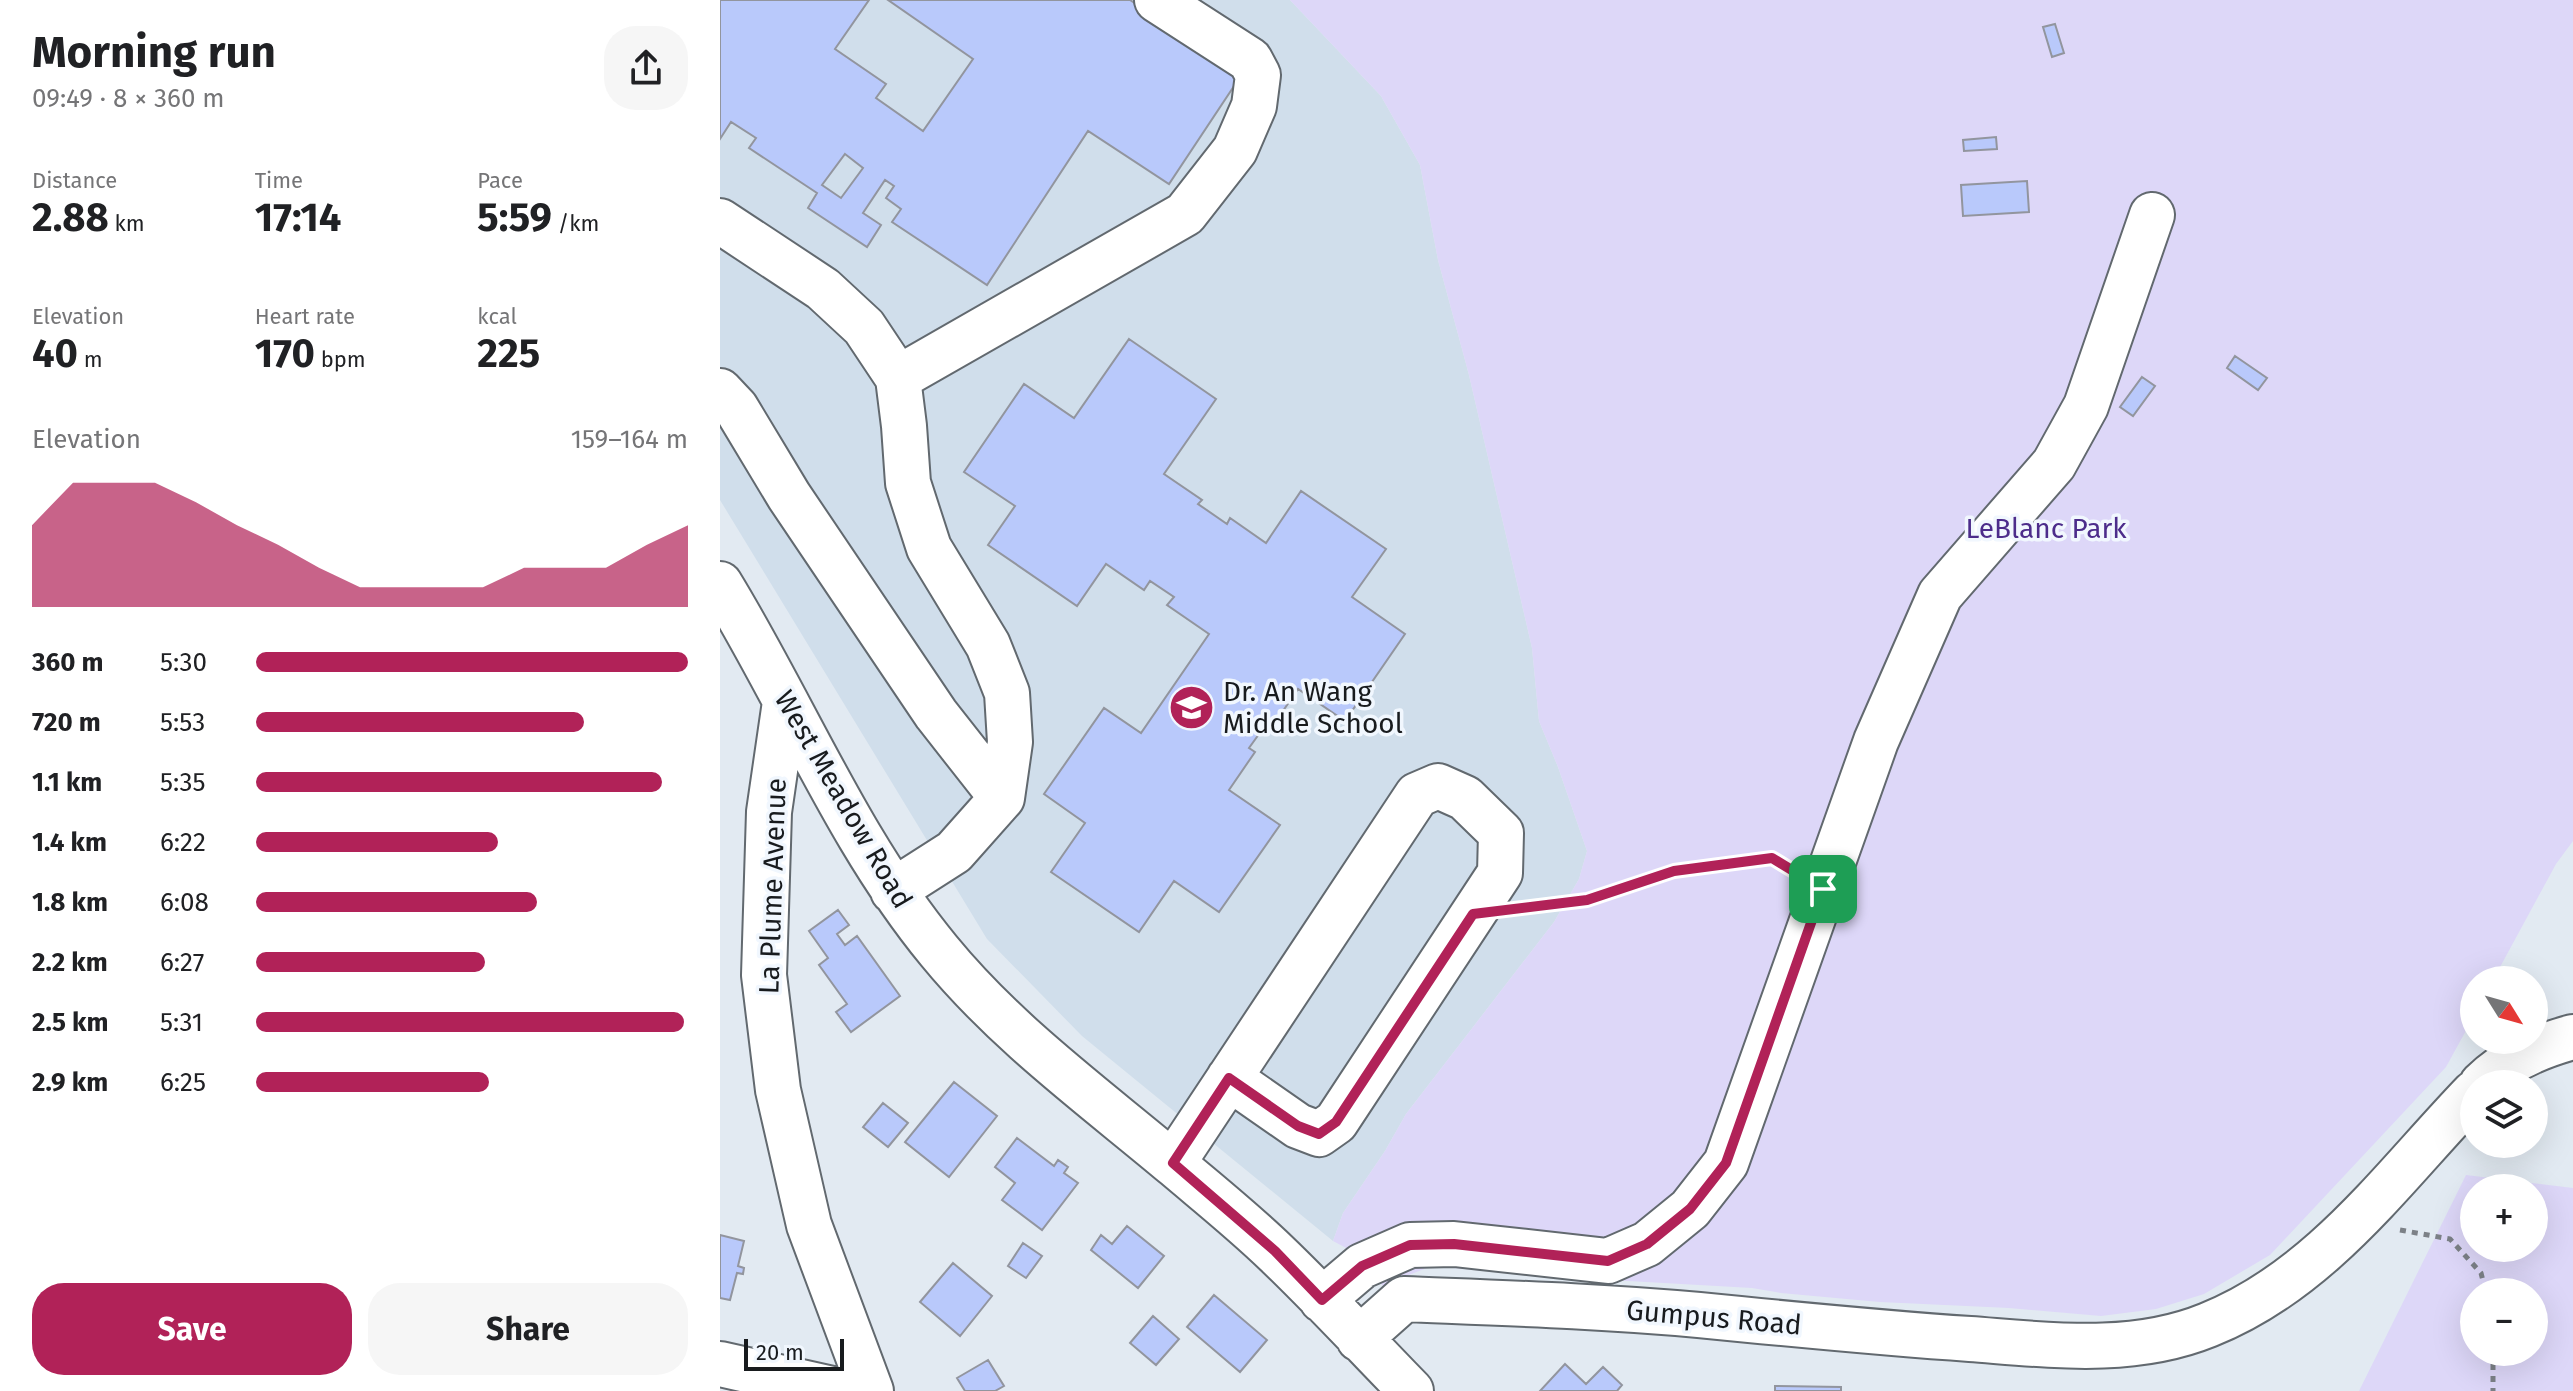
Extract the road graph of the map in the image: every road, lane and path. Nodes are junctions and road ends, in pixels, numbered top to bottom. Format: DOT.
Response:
graph roads {
  1 [pos="1157,0"];
  2 [pos="2152,215"];
  3 [pos="720,221"];
  4 [pos="898,378"];
  5 [pos="720,391"];
  6 [pos="720,584"];
  7 [pos="785,702"];
  8 [pos="1002,798"];
  9 [pos="1823,889"];
  10 [pos="893,891"];
  11 [pos="1473,914"];
  12 [pos="2573,1037"];
  13 [pos="2499,1070"];
  14 [pos="1229,1078"];
  15 [pos="2460,1109"];
  16 [pos="1173,1163"];
  17 [pos="2372,1206"];
  18 [pos="2482,1278"];
  19 [pos="1322,1300"];
  20 [pos="1359,1339"];
  21 [pos="720,1364"];
  22 [pos="2493,1366"];
  23 [pos="841,1391"];
  24 [pos="871,1391"];
  25 [pos="1411,1391"];
  26 [pos="2493,1391"];
  1 -- 4 [label="street"];
  2 -- 9 [label="street"];
  3 -- 4 [label="street"];
  4 -- 8 [label="street"];
  5 -- 8 [label="street"];
  6 -- 7 [label="street, West Meadow Road"];
  7 -- 10 [label="street, West Meadow Road"];
  7 -- 24 [label="street, La Plume Avenue"];
  8 -- 10 [label="street"];
  9 -- 11 [label="path"];
  9 -- 19 [label="street"];
  10 -- 16 [label="street, West Meadow Road"];
  11 -- 14 [label="street"];
  11 -- 14 [label="street"];
  12 -- 13 [label="street"];
  14 -- 16 [label="street"];
  15 -- 17 [label="street, Gumpus Road"];
  16 -- 19 [label="street, West Meadow Road"];
  17 -- 18 [label="path"];
  17 -- 20 [label="street, Gumpus Road"];
  19 -- 20 [label="street, West Meadow Road"];
  20 -- 25 [label="street, West Meadow Road"];
  21 -- 23 [label="street"];
  22 -- 26 [label="path"];
}
